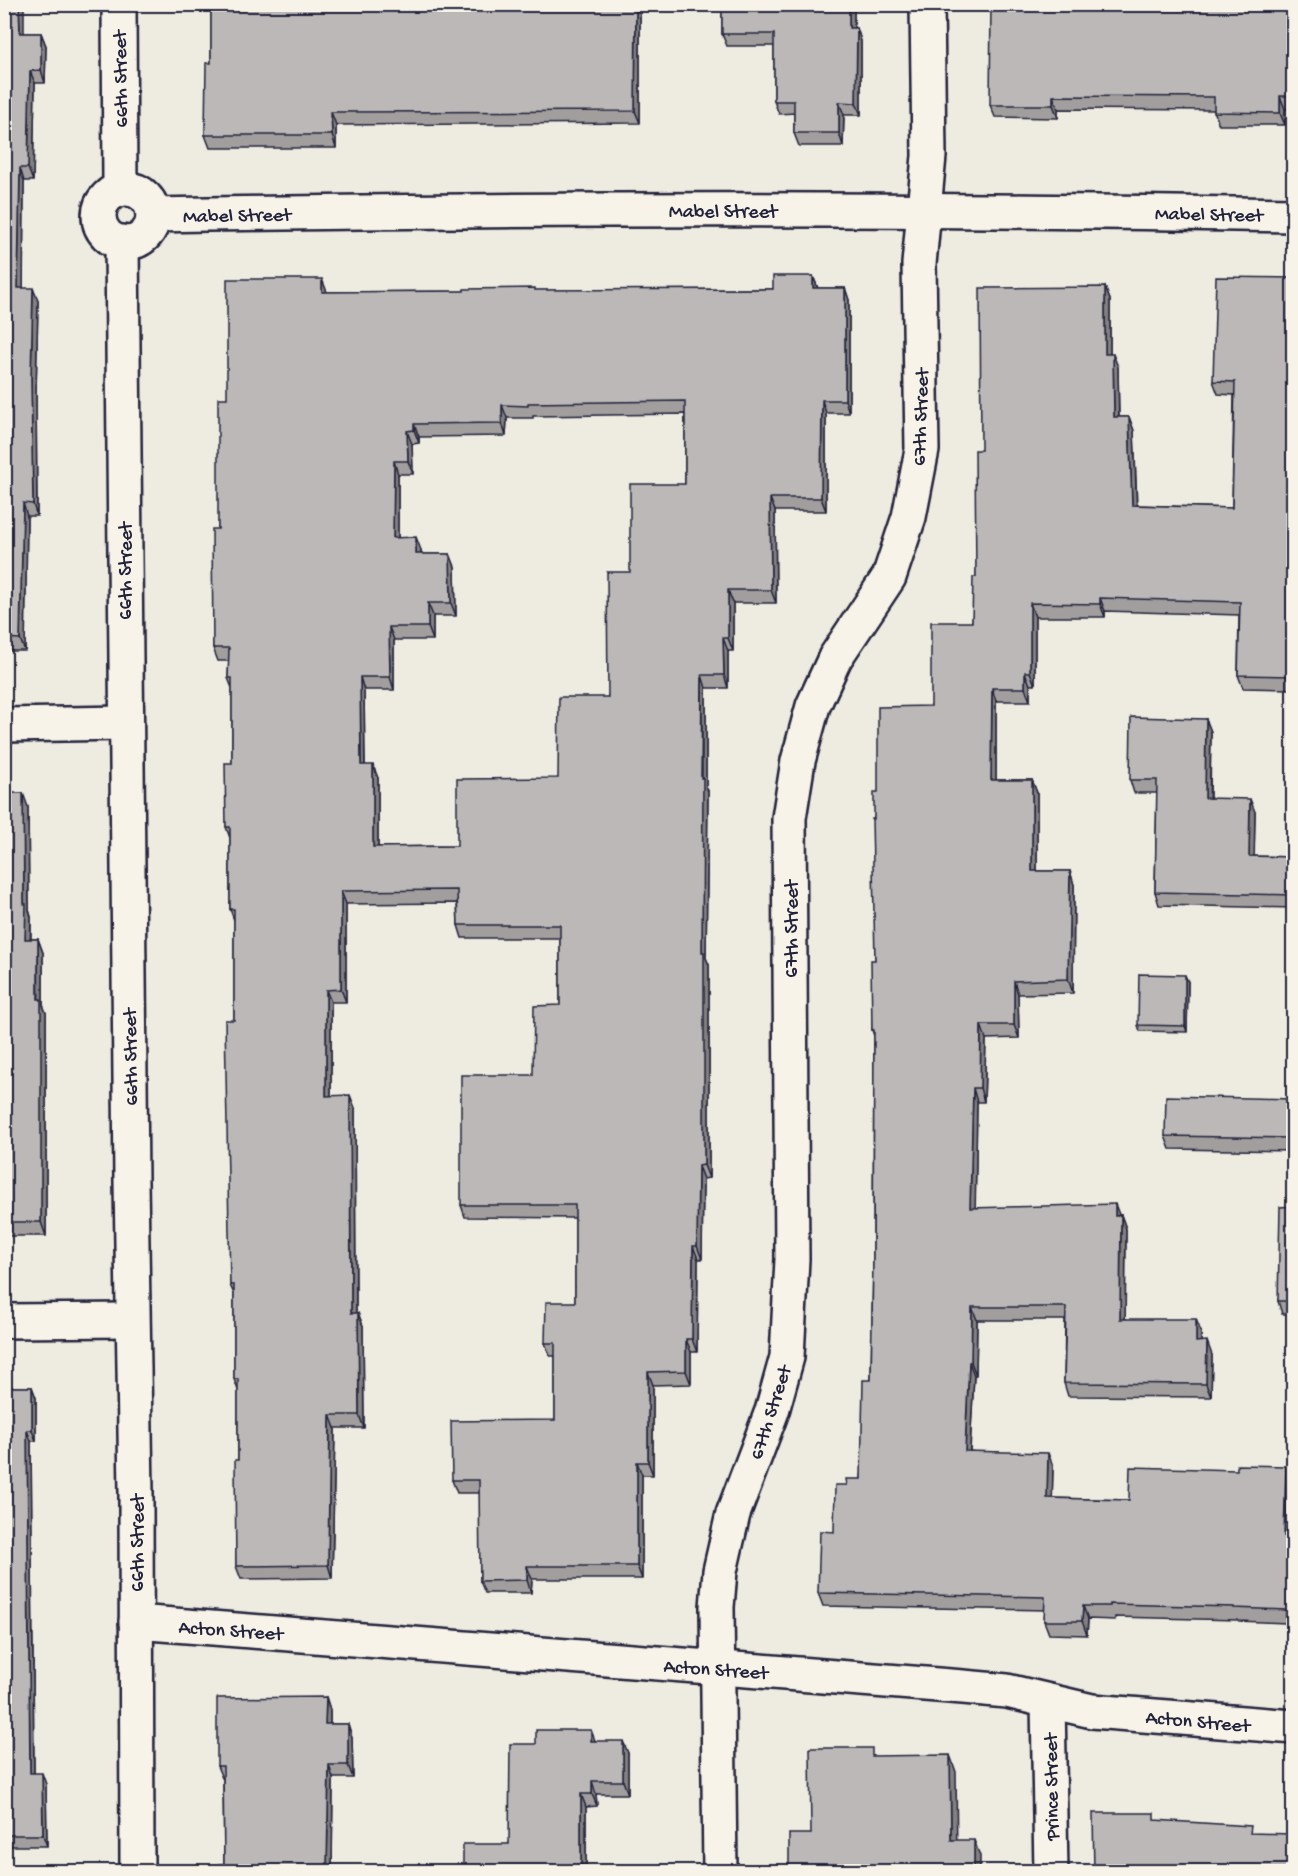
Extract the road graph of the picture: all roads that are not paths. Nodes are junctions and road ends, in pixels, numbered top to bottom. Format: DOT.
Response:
graph roads {
  1 [pos="118,4"];
  2 [pos="927,4"];
  3 [pos="120,189"];
  4 [pos="923,210"];
  5 [pos="153,215"];
  6 [pos="1293,215"];
  7 [pos="122,242"];
  8 [pos="126,723"];
  9 [pos="4,725"];
  10 [pos="132,1320"];
  11 [pos="4,1321"];
  12 [pos="136,1622"];
  13 [pos="718,1668"];
  14 [pos="1048,1702"];
  15 [pos="1293,1727"];
  16 [pos="137,1872"];
  17 [pos="720,1872"];
  18 [pos="1051,1872"];
  1 -- 3 [label="street, 66th Street"];
  2 -- 4 [label="street, 67th Street"];
  3 -- 5 [label="street"];
  3 -- 7 [label="street"];
  4 -- 5 [label="street, Mabel Street"];
  4 -- 6 [label="street, Mabel Street"];
  4 -- 13 [label="street, 67th Street"];
  5 -- 7 [label="street"];
  7 -- 8 [label="street, 66th Street"];
  8 -- 9 [label="street"];
  8 -- 10 [label="street, 66th Street"];
  10 -- 11 [label="street"];
  10 -- 12 [label="street, 66th Street"];
  12 -- 13 [label="street, Acton Street"];
  12 -- 16 [label="street, 66th Street"];
  13 -- 14 [label="street, Acton Street"];
  13 -- 17 [label="street, 67th Street"];
  14 -- 15 [label="street, Acton Street"];
  14 -- 18 [label="street, Prince Street"];
}
